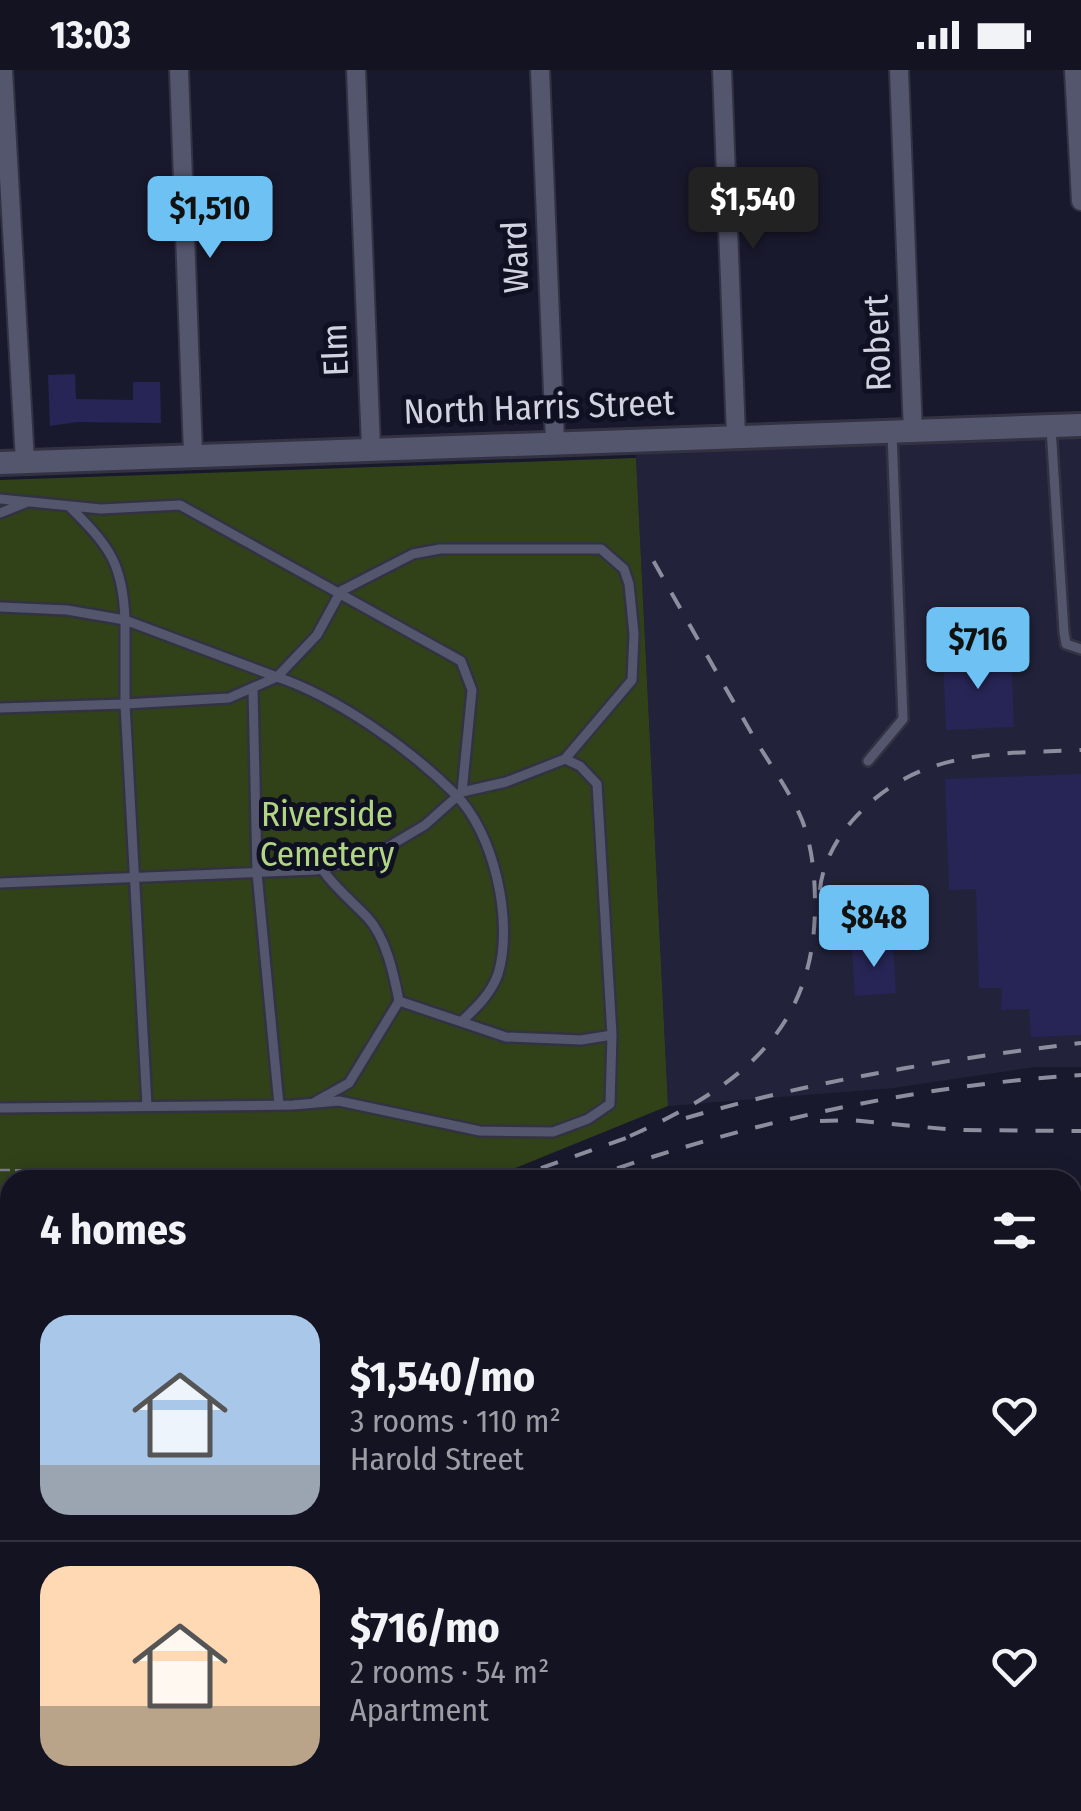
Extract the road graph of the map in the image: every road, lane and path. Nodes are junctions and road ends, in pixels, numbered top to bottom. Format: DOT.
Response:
graph roads {
  1 [pos="3,70"];
  2 [pos="179,70"];
  3 [pos="356,70"];
  4 [pos="540,70"];
  5 [pos="722,70"];
  6 [pos="899,70"];
  7 [pos="1074,70"];
  8 [pos="1081,201"];
  9 [pos="1081,425"];
  10 [pos="1050,426"];
  11 [pos="903,433"];
  12 [pos="736,436"];
  13 [pos="554,442"];
  14 [pos="371,447"];
  15 [pos="193,453"];
  16 [pos="0,462"];
  17 [pos="25,462"];
  18 [pos="0,499"];
  19 [pos="28,502"];
  20 [pos="68,506"];
  21 [pos="0,513"];
  22 [pos="341,592"];
  23 [pos="0,607"];
  24 [pos="126,620"];
  25 [pos="1081,649"];
  26 [pos="276,677"];
  27 [pos="252,690"];
  28 [pos="126,704"];
  29 [pos="0,708"];
  30 [pos="565,759"];
  31 [pos="868,761"];
  32 [pos="460,794"];
  33 [pos="322,869"];
  34 [pos="257,873"];
  35 [pos="132,878"];
  36 [pos="0,883"];
  37 [pos="399,1001"];
  38 [pos="461,1022"];
  39 [pos="612,1035"];
  40 [pos="313,1103"];
  41 [pos="280,1104"];
  42 [pos="146,1106"];
  43 [pos="0,1108"];
  1 -- 17 [label="street"];
  2 -- 15 [label="street"];
  3 -- 14 [label="street, Elm"];
  4 -- 13 [label="street, Ward"];
  5 -- 12 [label="street"];
  6 -- 11 [label="street, Robert"];
  7 -- 8 [label="street"];
  9 -- 10 [label="street, North Harris Street"];
  10 -- 11 [label="street, North Harris Street"];
  10 -- 25 [label="lane"];
  11 -- 12 [label="street, North Harris Street"];
  11 -- 31 [label="lane"];
  12 -- 13 [label="street, North Harris Street"];
  13 -- 14 [label="street, North Harris Street"];
  14 -- 15 [label="street, North Harris Street"];
  15 -- 17 [label="street, North Harris Street"];
  16 -- 17 [label="street, North Harris Street"];
  18 -- 19 [label="lane"];
  19 -- 20 [label="lane"];
  19 -- 21 [label="lane"];
  20 -- 22 [label="lane"];
  20 -- 24 [label="lane"];
  22 -- 26 [label="lane"];
  22 -- 30 [label="lane"];
  22 -- 32 [label="lane"];
  23 -- 24 [label="lane"];
  24 -- 26 [label="lane"];
  24 -- 28 [label="lane"];
  26 -- 27 [label="lane"];
  26 -- 32 [label="lane"];
  27 -- 28 [label="lane"];
  27 -- 34 [label="lane"];
  28 -- 29 [label="lane"];
  28 -- 35 [label="lane"];
  30 -- 32 [label="lane"];
  30 -- 39 [label="lane"];
  32 -- 33 [label="lane"];
  32 -- 38 [label="lane"];
  33 -- 34 [label="lane"];
  33 -- 37 [label="lane"];
  34 -- 35 [label="lane"];
  34 -- 41 [label="lane"];
  35 -- 36 [label="lane"];
  35 -- 42 [label="lane"];
  37 -- 38 [label="lane"];
  37 -- 40 [label="lane"];
  38 -- 39 [label="lane"];
  39 -- 40 [label="lane"];
  40 -- 41 [label="lane"];
  41 -- 42 [label="lane"];
  42 -- 43 [label="lane"];
}
